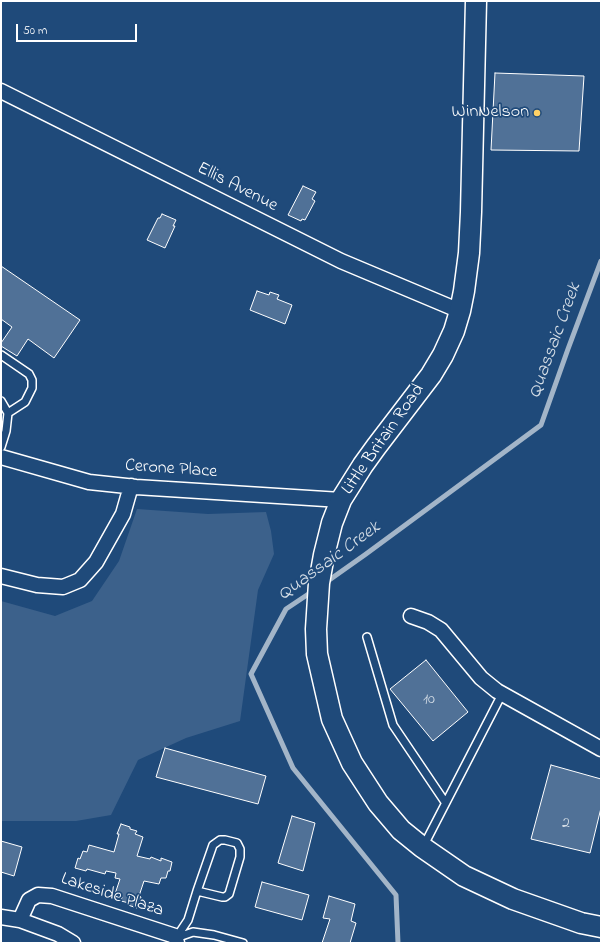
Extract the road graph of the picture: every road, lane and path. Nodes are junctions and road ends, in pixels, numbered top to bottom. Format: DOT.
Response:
graph roads {
  1 [pos="475,1"];
  2 [pos="1,91"];
  3 [pos="460,311"];
  4 [pos="1,355"];
  5 [pos="1,401"];
  6 [pos="8,412"];
  7 [pos="1,447"];
  8 [pos="1,457"];
  9 [pos="131,486"];
  10 [pos="341,500"];
  11 [pos="1,576"];
  12 [pos="411,616"];
  13 [pos="367,637"];
  14 [pos="502,694"];
  15 [pos="601,748"];
  16 [pos="445,802"];
  17 [pos="422,848"];
  18 [pos="197,891"];
  19 [pos="1,917"];
  20 [pos="20,920"];
  21 [pos="601,926"];
  22 [pos="177,941"];
  23 [pos="73,943"];
  24 [pos="242,943"];
  1 -- 3 [label="street, Little Britain Road"];
  2 -- 3 [label="street, Ellis Avenue"];
  3 -- 10 [label="street, Little Britain Road"];
  4 -- 6 [label="lane"];
  5 -- 6 [label="lane"];
  6 -- 7 [label="lane"];
  8 -- 9 [label="street, Cerone Place"];
  9 -- 10 [label="street, Cerone Place"];
  9 -- 11 [label="street"];
  10 -- 17 [label="street, Little Britain Road"];
  12 -- 14 [label="street"];
  13 -- 16 [label="lane"];
  14 -- 15 [label="street"];
  14 -- 16 [label="lane"];
  16 -- 17 [label="lane"];
  17 -- 21 [label="street, Little Britain Road"];
  18 -- 18 [label="lane"];
  18 -- 22 [label="lane"];
  19 -- 20 [label="street"];
  20 -- 22 [label="street, Lakeside Plaza"];
  20 -- 23 [label="street"];
  22 -- 24 [label="lane"];
}
